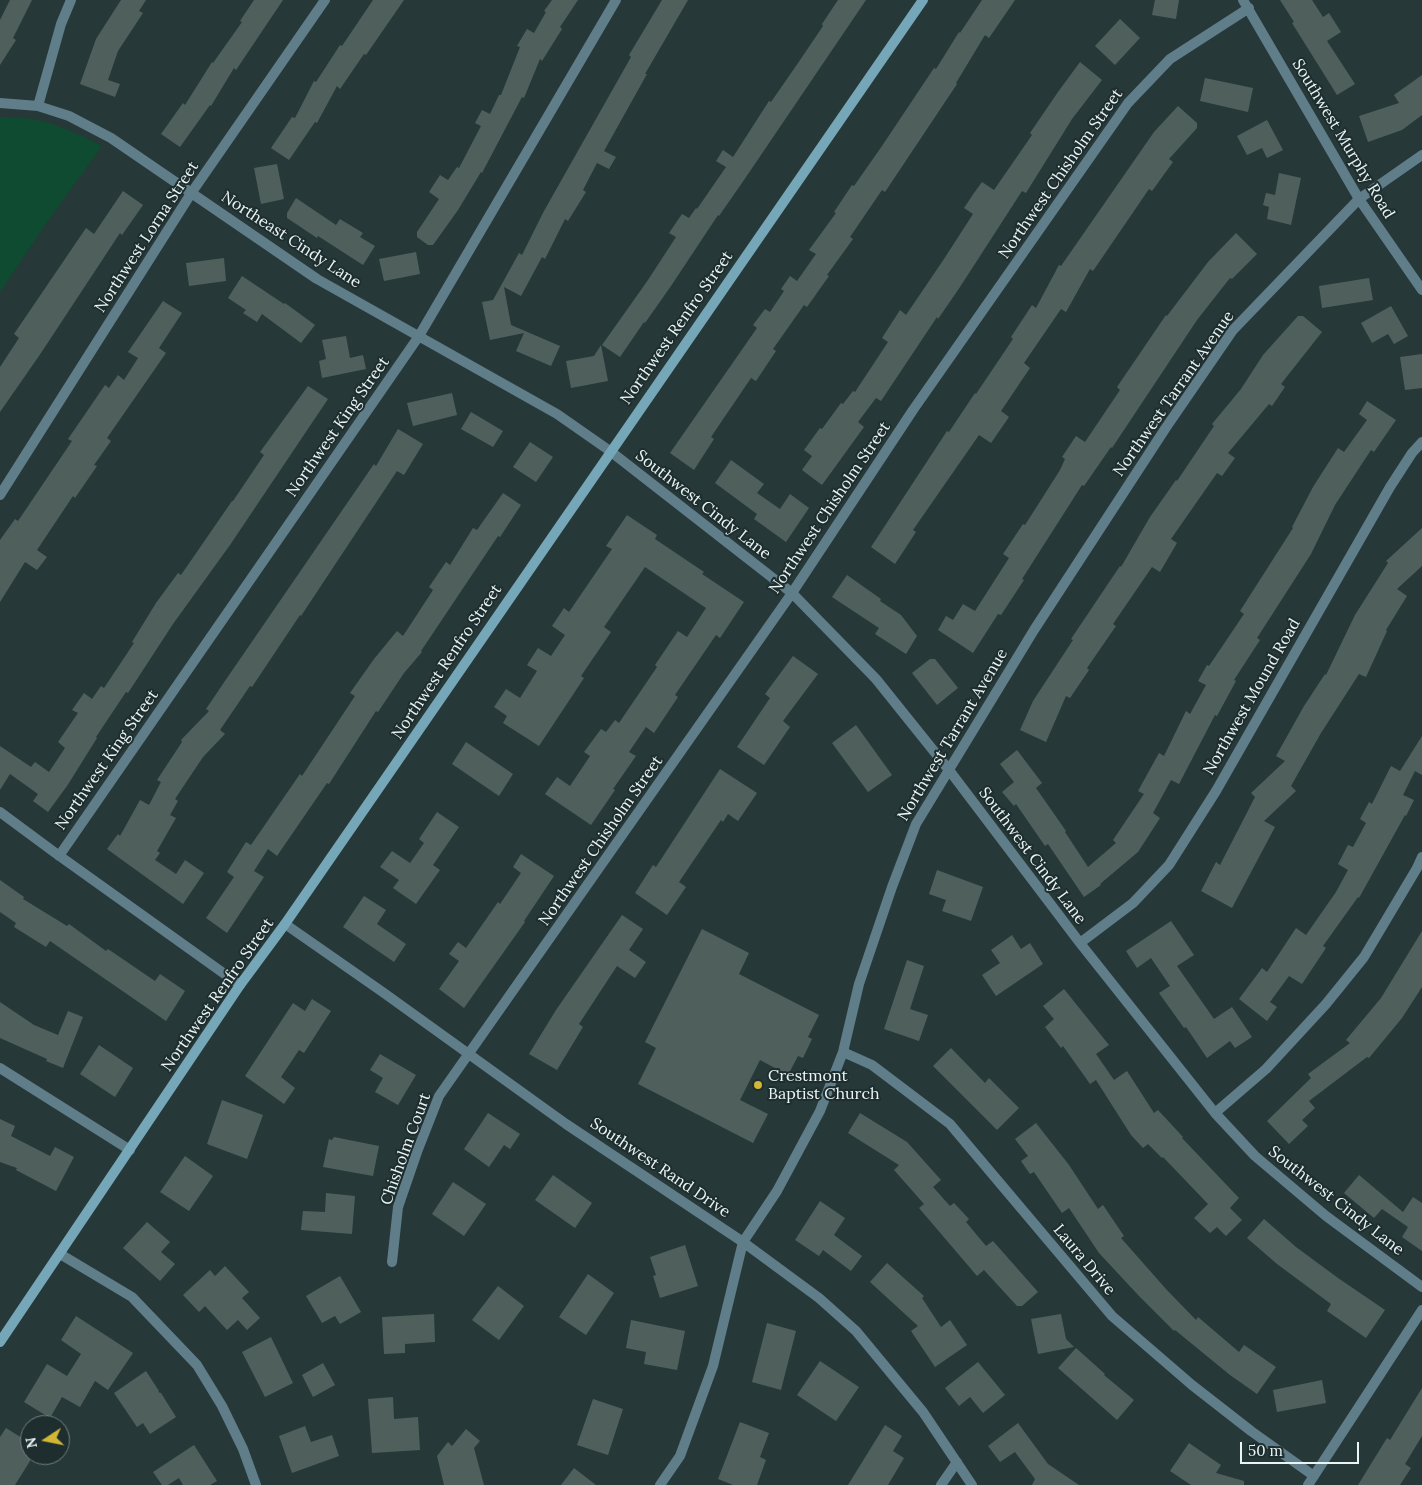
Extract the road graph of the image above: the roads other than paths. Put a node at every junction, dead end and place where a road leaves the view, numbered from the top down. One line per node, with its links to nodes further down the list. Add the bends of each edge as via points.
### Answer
1 (71, 0): 7 (street)
2 (325, 0): 9 (street, Northwest Lorna Street)
3 (616, 0): 12 (street, Northwest King Street)
4 (923, 0): 14 (main road, Northwest Renfro Street)
5 (1246, 4): 10 (street, Southwest Murphy Road); 16 (street, Northwest Chisholm Street, via 1170,59 1128,103 913,410)
6 (0, 103): 7 (street, Northeast Cindy Lane)
7 (38, 106): 9 (street, Northeast Cindy Lane, via 69,116 111,138)
8 (1422, 156): 10 (street, Northwest Tarrant Avenue)
9 (192, 192): 12 (street, Northeast Cindy Lane, via 317,279); 15 (street, Northwest Lorna Street)
10 (1359, 199): 11 (street, Southwest Murphy Road); 17 (street, Northwest Tarrant Avenue, via 1233,330 1034,630)
11 (1422, 290)
12 (419, 336): 14 (street, Northeast Cindy Lane, via 557,414); 19 (street, Northwest King Street)
13 (1422, 442): 22 (street, Northwest Mound Road, via 1390,487 1216,790 1169,865 1133,903)
14 (610, 451): 16 (street, Southwest Cindy Lane); 21 (main road, Northwest Renfro Street)
15 (0, 495)
16 (792, 593): 17 (street, Southwest Cindy Lane, via 876,679); 25 (street, Northwest Chisholm Street)
17 (948, 770): 22 (street, Southwest Cindy Lane); 24 (street, Northwest Tarrant Avenue, via 916,824 892,887 859,984)
18 (0, 812): 19 (street)
19 (59, 856): 23 (street)
20 (1422, 857): 27 (street, via 1364,957 1326,1004 1266,1069)
21 (285, 924): 23 (main road, Northwest Renfro Street); 25 (street, Southwest Rand Drive)
22 (1080, 944): 27 (street, Southwest Cindy Lane)
23 (240, 985): 28 (main road, Northwest Renfro Street)
24 (843, 1052): 29 (street, Northwest Tarrant Avenue, via 820,1111 777,1191); 36 (street, Laura Drive, via 872,1065 950,1124 1112,1316 1192,1386)
25 (469, 1055): 29 (street, Southwest Rand Drive); 31 (street, Chisholm Court, via 439,1096 417,1152 398,1208)
26 (0, 1068): 28 (street)
27 (1215, 1113): 32 (street, Southwest Cindy Lane, via 1255,1156 1326,1216)
28 (130, 1150): 30 (main road, Northwest Renfro Street)
29 (743, 1242): 35 (street, Southwest Rand Drive, via 819,1298 856,1332 923,1412); 38 (street, Northwest Tarrant Avenue, via 713,1366 680,1456)
30 (60, 1254): 34 (main road, Northwest Renfro Street); 37 (street, via 132,1297 197,1365 226,1414)
31 (392, 1262)
32 (1422, 1286)
33 (1422, 1310): 36 (street)
34 (0, 1342)
35 (957, 1462): 39 (street); 40 (street, Southwest Rand Drive)
36 (1311, 1480)
37 (256, 1485)
38 (660, 1485)
39 (941, 1485)
40 (972, 1485)

